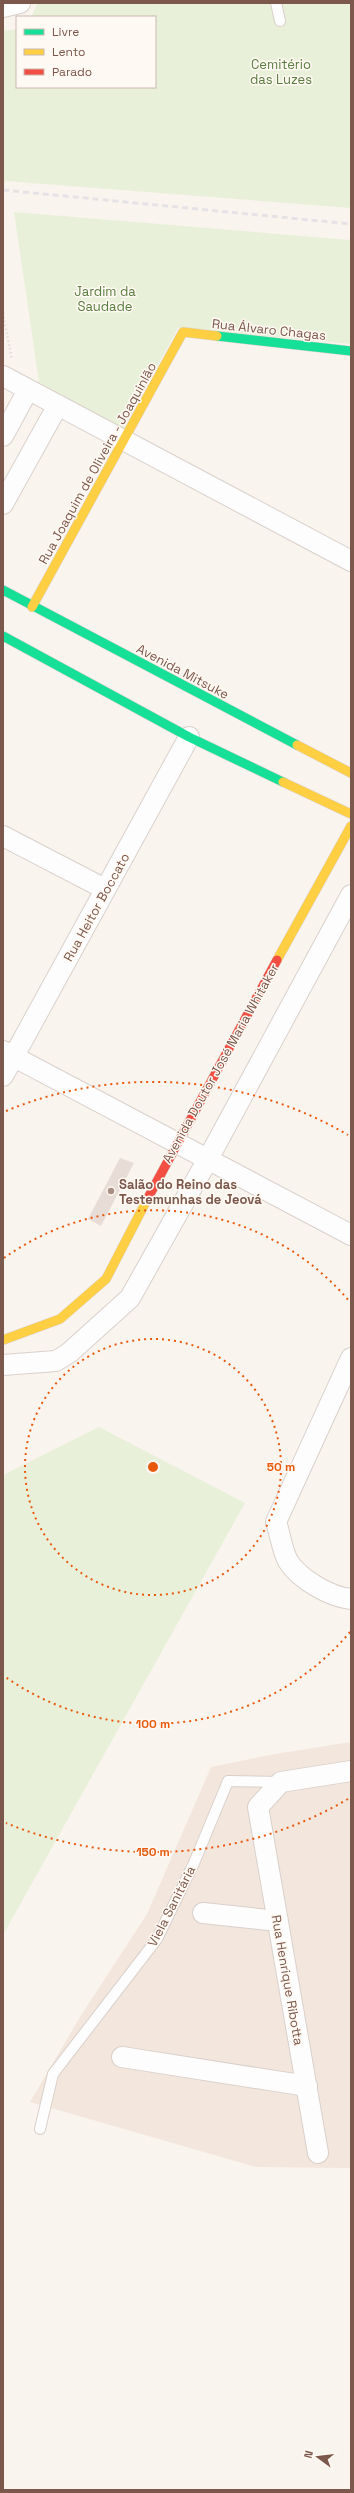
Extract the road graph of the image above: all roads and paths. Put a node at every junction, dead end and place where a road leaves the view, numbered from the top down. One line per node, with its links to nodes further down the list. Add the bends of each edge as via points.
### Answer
1 (20, 3): 3 (street)
2 (276, 3): 4 (lane)
3 (3, 7)
4 (280, 21)
5 (3, 313): 8 (path)
6 (184, 332): 7 (street, Rua Álvaro Chagas); 11 (street, Rua Joaquim de Oliveira - Joaquinlão)
7 (351, 351)
8 (16, 383): 9 (street); 10 (street)
9 (58, 405): 11 (street); 12 (street)
10 (3, 436)
11 (124, 440): 13 (street); 15 (street, Rua Joaquim de Oliveira - Joaquinlão)
12 (3, 504)
13 (351, 560)
14 (3, 590): 15 (street, Avenida Mitsuke)
15 (32, 607): 18 (street, Avenida Mitsuke)
16 (3, 636): 17 (street)
17 (189, 737): 19 (street); 22 (street, Rua Heitor Boccato)
18 (351, 773)
19 (351, 814)
20 (351, 826): 26 (street, Avenida Doutor José Maria Whitaker)
21 (3, 836): 22 (street)
22 (105, 889): 24 (street, Rua Heitor Boccato)
23 (351, 895): 27 (street)
24 (8, 1054): 25 (street, Rua Heitor Boccato); 26 (street)
25 (3, 1076)
26 (176, 1142): 27 (street); 29 (street, Avenida Doutor José Maria Whitaker, via 106,1279 60,1319)
27 (208, 1159): 28 (street); 31 (street, via 130,1298 69,1353 56,1361)
28 (351, 1235)
29 (3, 1340)
30 (351, 1358): 32 (street, via 276,1522 288,1561 312,1584 340,1598)
31 (3, 1366)
32 (351, 1599)
33 (351, 1771): 34 (street)
34 (280, 1782): 36 (street, Rua Henrique Ribotta, via 258,1807); 39 (lane, Viela Sanitária, via 228,1781 194,1863 157,1940 53,2074)
35 (202, 1913): 36 (street)
36 (278, 1921): 38 (street, Rua Henrique Ribotta)
37 (122, 2056): 38 (street)
38 (306, 2086): 40 (street, Rua Henrique Ribotta)
39 (40, 2129)
40 (318, 2153)

